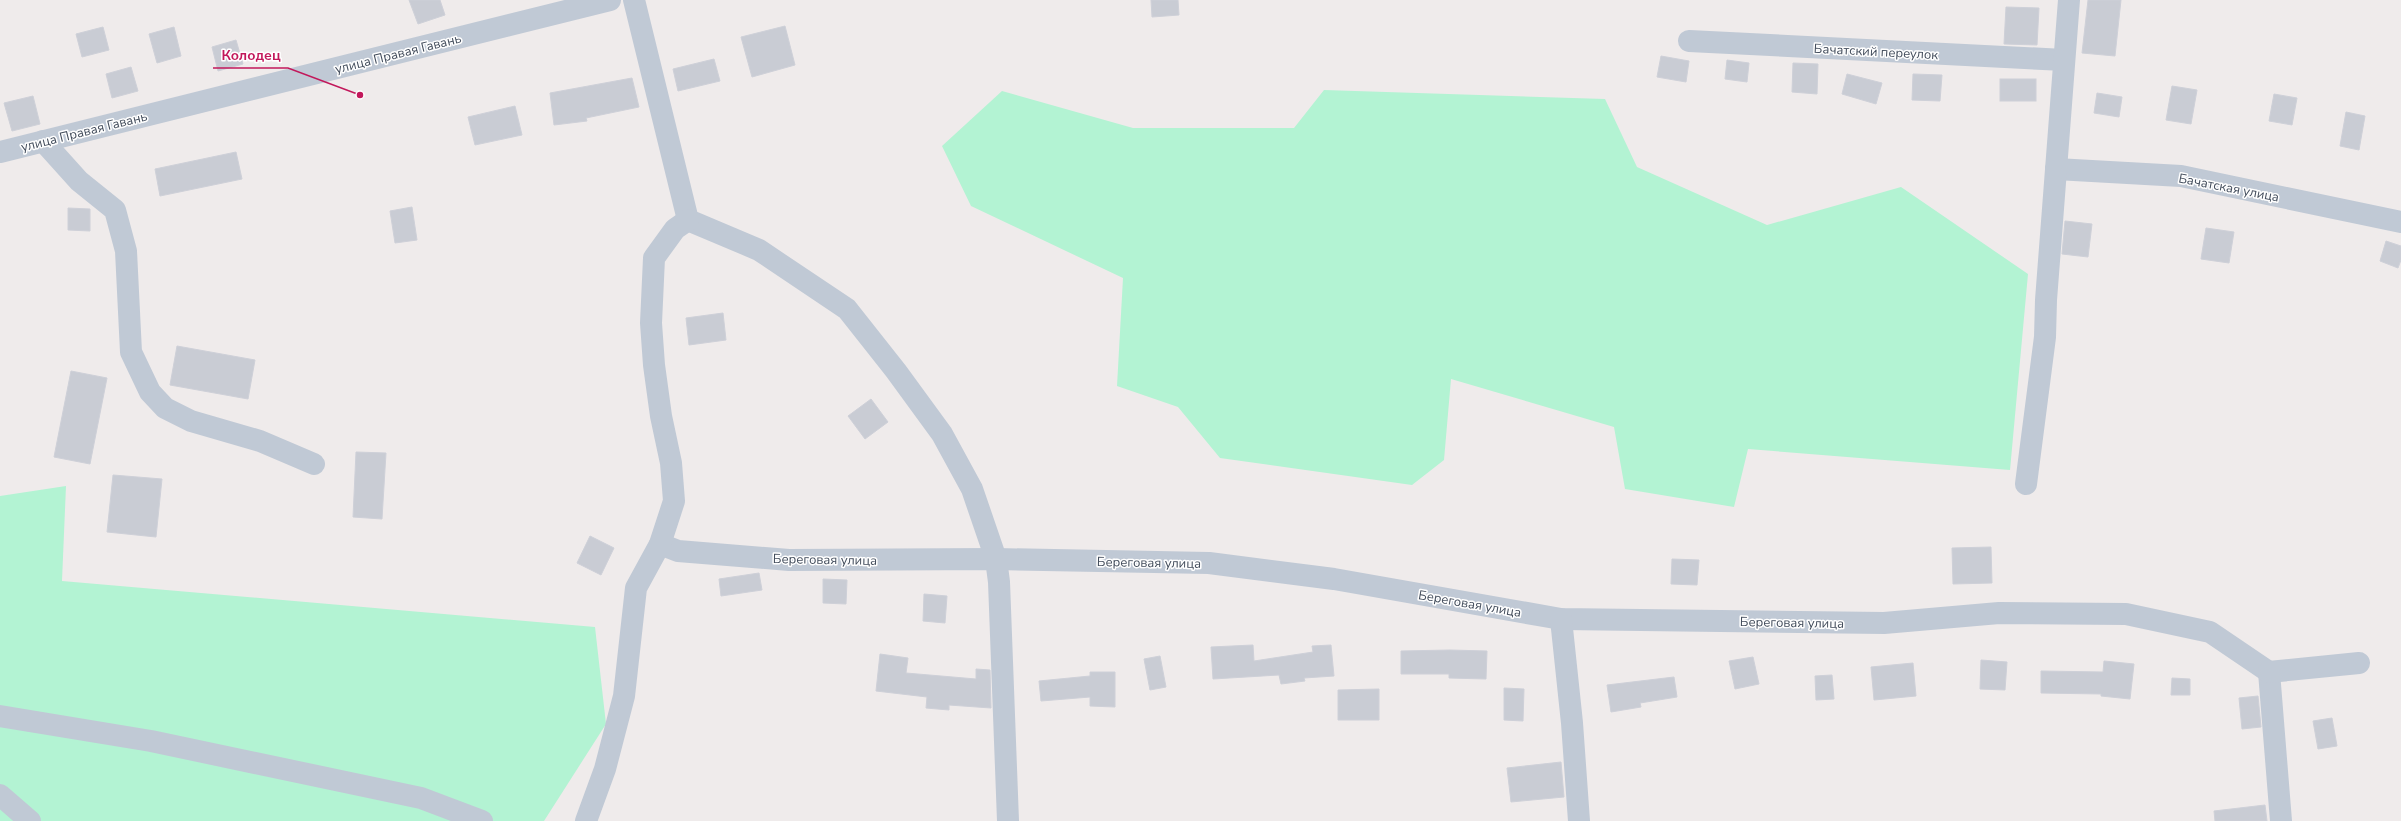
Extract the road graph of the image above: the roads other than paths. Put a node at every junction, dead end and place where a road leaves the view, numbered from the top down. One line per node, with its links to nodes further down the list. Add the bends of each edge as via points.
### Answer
1 (610, 0): 6 (street, улица Правая Гавань)
2 (634, 0): 9 (street)
3 (2069, 0): 5 (street)
4 (1689, 41): 5 (street, Бачатский переулок)
5 (2064, 60): 8 (street)
6 (42, 141): 7 (street, улица Правая Гавань); 11 (street, via 79,181 115,210 126,251 131,352 150,392 164,408 191,421 260,441)
7 (0, 152)
8 (2056, 169): 10 (street, Бачатская улица, via 2182,176); 12 (street, via 2045,337)
9 (688, 220): 13 (street, via 675,229 654,258 651,323 654,365 671,463 674,501); 14 (street, via 759,250 847,309 942,434 972,489)
10 (2401, 222)
11 (314, 464)
12 (2026, 484)
13 (660, 544): 14 (street, Береговая улица, via 678,551 789,560); 22 (street, via 636,588 624,696 605,768)
14 (996, 558): 15 (street, Береговая улица, via 1209,563 1334,579); 23 (street, via 1007,739)
15 (1561, 620): 17 (street, Береговая улица, via 1884,623 1999,614 2126,614 2210,632); 24 (street)
16 (2359, 663): 17 (street)
17 (2269, 672): 25 (street)
18 (0, 716): 21 (street, via 150,741 422,798)
19 (0, 795): 20 (street)
20 (30, 821)
21 (482, 821)
22 (586, 821)
23 (1008, 821)
24 (1579, 821)
25 (2281, 821)

